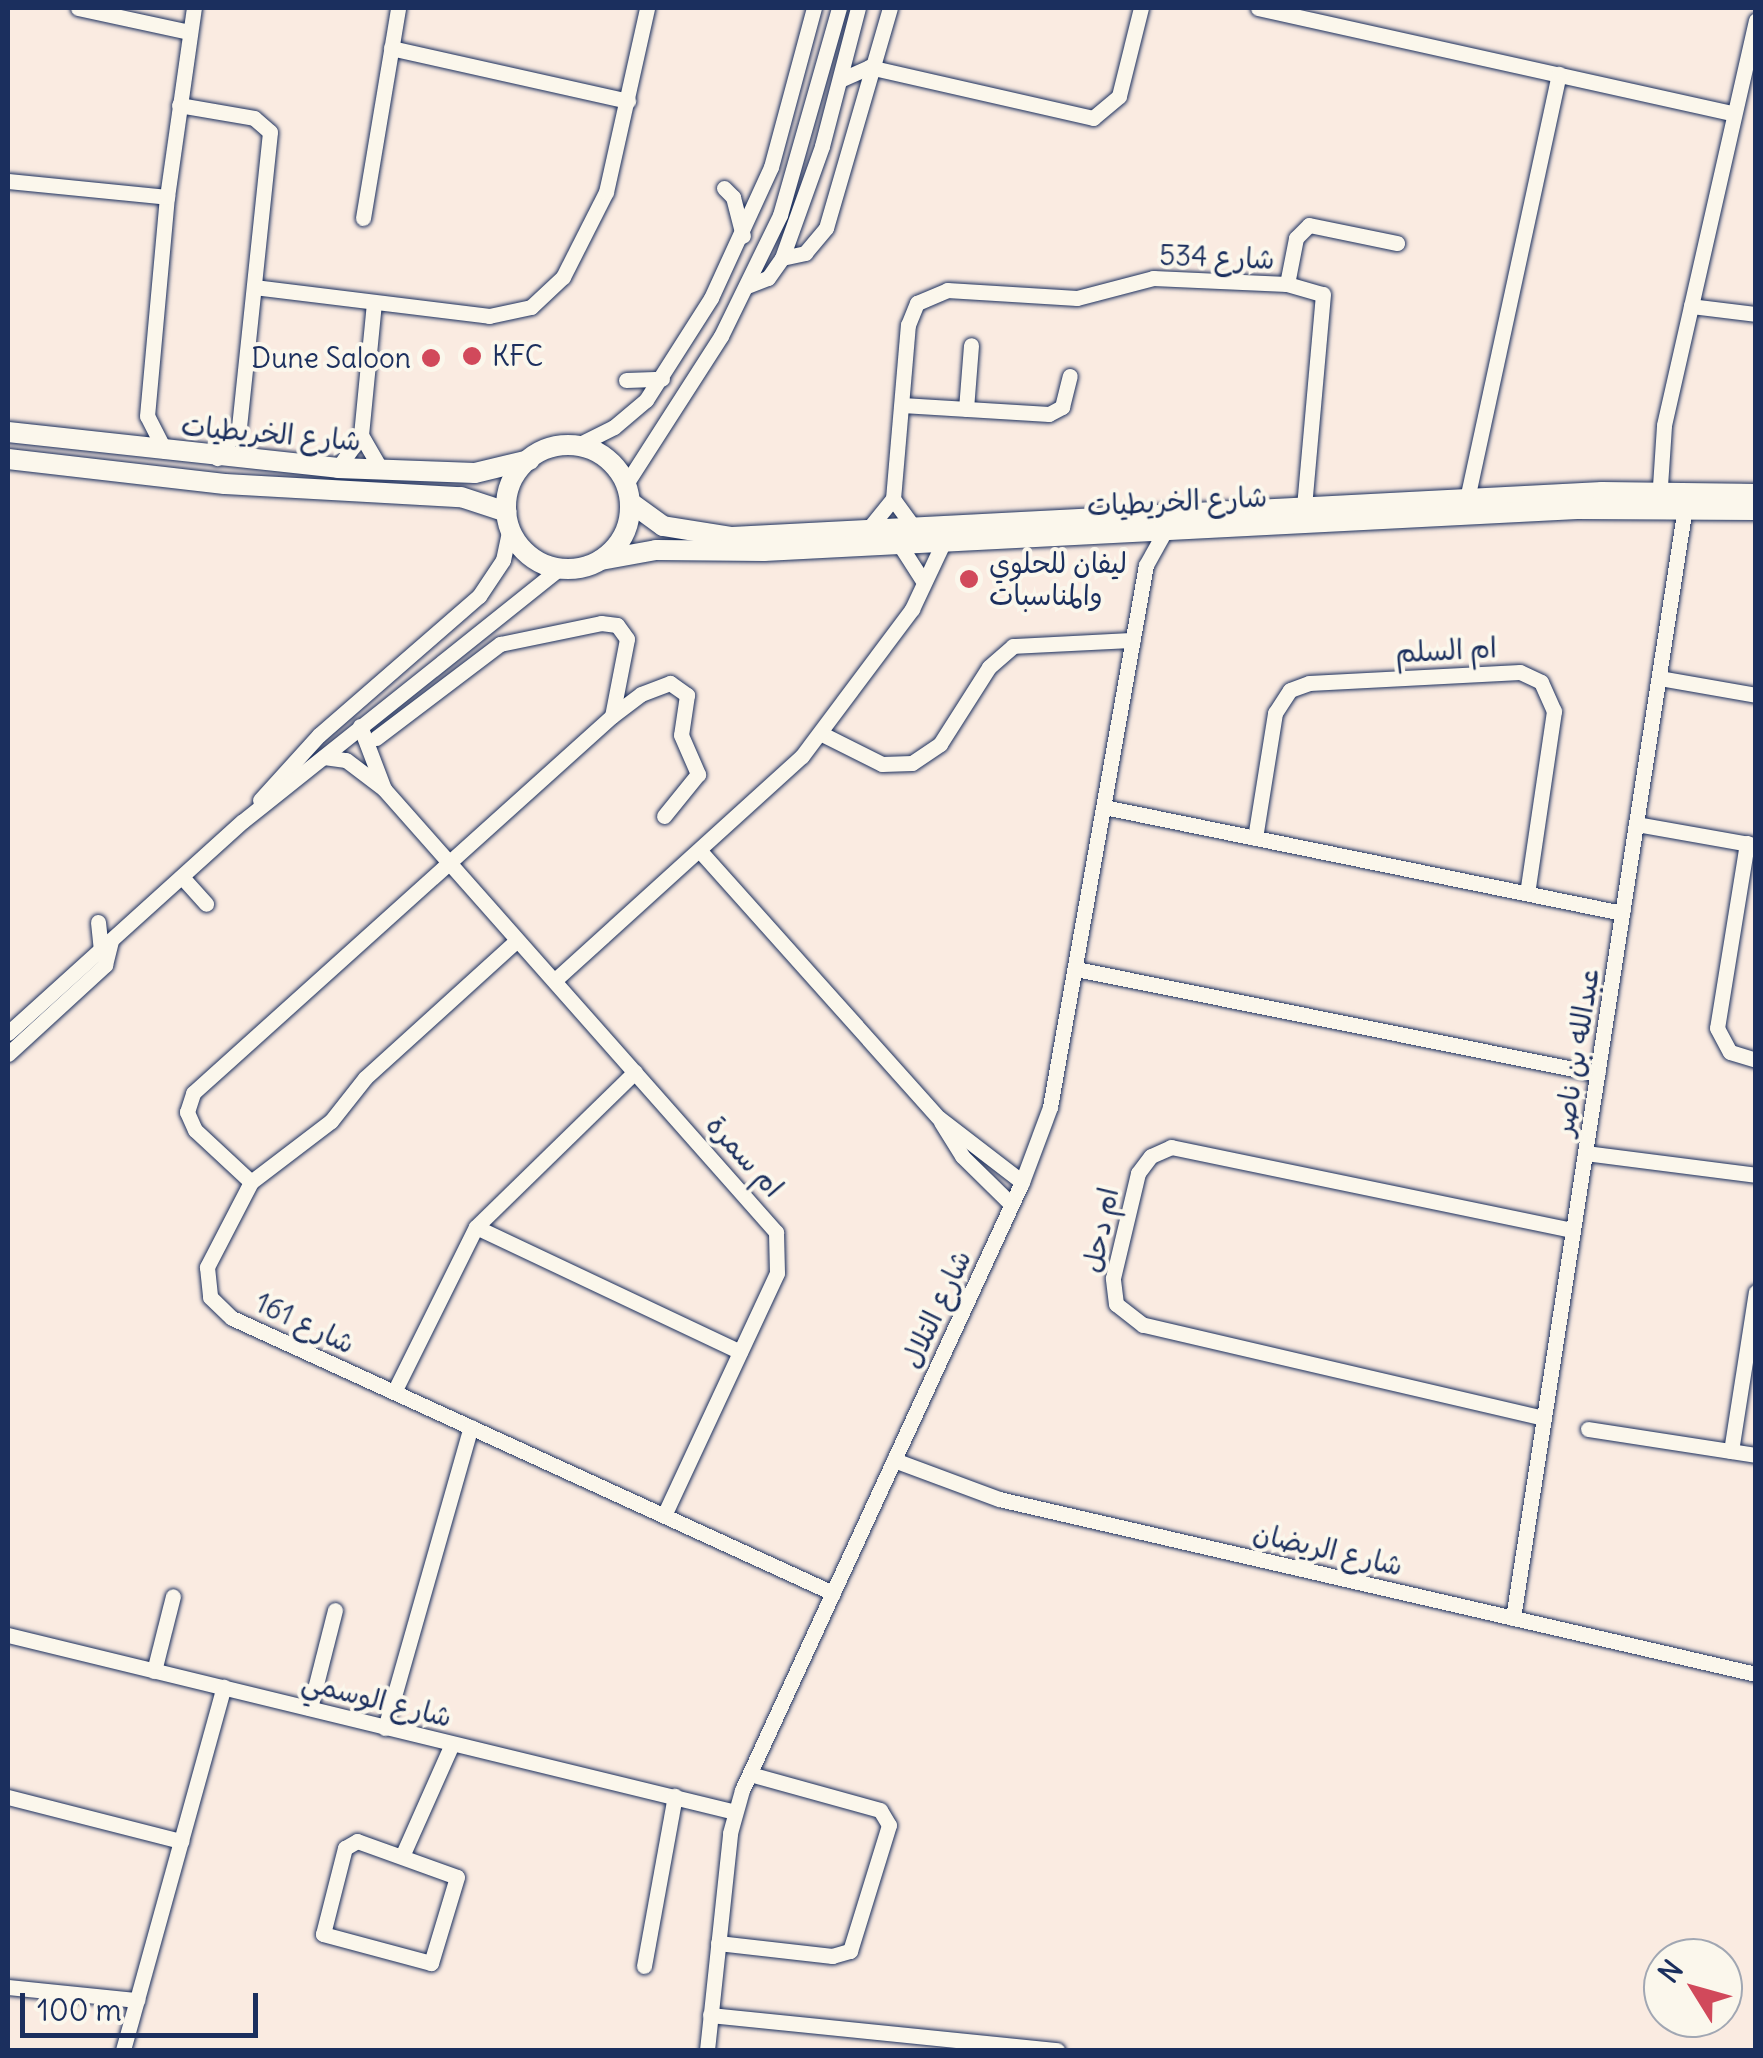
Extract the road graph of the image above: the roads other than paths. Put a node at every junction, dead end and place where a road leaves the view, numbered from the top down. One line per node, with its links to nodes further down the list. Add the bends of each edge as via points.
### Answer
1 (78, 8): 12 (street)
2 (194, 8): 12 (street)
3 (398, 8): 14 (street)
4 (647, 8): 18 (street)
5 (814, 8): 25 (street, via 785,125)
6 (840, 8): 29 (street, via 796,174)
7 (858, 8): 13 (street)
8 (890, 8): 15 (street)
9 (1141, 8): 15 (street, via 1119,96 1093,118)
10 (1258, 8): 16 (street)
11 (1756, 20): 20 (street)
12 (190, 32): 19 (street)
13 (850, 44): 15 (street); 17 (street)
14 (391, 48): 18 (street); 24 (street)
15 (873, 68): 17 (street); 27 (street, via 826,228 804,254)
16 (1559, 74): 20 (street); 56 (street)
17 (840, 80): 27 (street)
18 (628, 101): 31 (street, via 606,192 570,264 543,298 496,316)
19 (179, 105): 23 (street); 30 (street, via 268,126)
20 (1733, 114): 32 (street)
21 (8, 181): 23 (street)
22 (724, 188): 25 (street, via 734,197)
23 (167, 197): 40 (street)
24 (364, 218)
25 (743, 236): 37 (street)
26 (1397, 243): 28 (street, via 1309,225 1296,238)
27 (782, 258): 29 (street, via 768,278)
28 (1286, 284): 38 (street, شارع 534, via 1154,278 1063,300 938,291 917,303 910,317); 59 (street, شارع 534, via 1317,288 1325,300)
29 (748, 286): 53 (street)
30 (254, 288): 31 (street); 41 (street)
31 (374, 304): 43 (street)
32 (1691, 306): 33 (street); 57 (street, via 1664,425)
33 (1756, 314)
34 (971, 345): 39 (street)
35 (1070, 376): 39 (street, via 1054,413)
36 (626, 380): 37 (street)
37 (662, 380): 44 (street, via 631,415)
38 (902, 405): 39 (street); 55 (street, شارع 534)
39 (966, 409)
40 (147, 416): 45 (street); 46 (street)
41 (239, 427): 48 (street); 50 (street)
42 (8, 432): 45 (street, شارع الخريطيات)
43 (361, 435): 51 (street); 52 (street)
44 (576, 446): 49 (street, via 556,446); 53 (street, via 610,461)
45 (122, 447): 46 (street, شارع الخريطيات)
46 (165, 452): 48 (street, شارع الخريطيات)
47 (8, 458): 61 (street, شارع الخريطيات, via 225,484 461,497)
48 (217, 458): 50 (street, شارع الخريطيات)
49 (528, 460): 52 (street, شارع الخريطيات, via 474,473); 61 (street, via 511,484)
50 (257, 462): 51 (street, شارع الخريطيات)
51 (338, 468): 52 (street, شارع الخريطيات)
52 (380, 470)
53 (628, 493): 63 (street, شارع الخريطيات, via 663,526 712,536); 68 (street, via 624,535)
54 (1756, 494): 58 (street, شارع الخريطيات)
55 (894, 499): 62 (street); 63 (street)
56 (1467, 499): 57 (street, شارع الخريطيات); 59 (street, شارع الخريطيات)
57 (1659, 500): 58 (street, شارع الخريطيات); 64 (street, شارع الخريطيات)
58 (1687, 500): 60 (street, شارع الخريطيات); 75 (street, عبدالله بن ناصر)
59 (1304, 507): 62 (street, شارع الخريطيات)
60 (1756, 510)
61 (508, 520): 70 (street, via 532,558); 87 (street, via 502,560 479,596 320,735)
62 (912, 525): 63 (street, شارع الخريطيات)
63 (870, 527)
64 (1166, 529): 65 (street, شارع الخريطيات); 69 (street, شارع التلال)
65 (1126, 531): 66 (street, شارع الخريطيات); 69 (street, via 1140,544)
66 (945, 540): 67 (street, شارع الخريطيات); 71 (street)
67 (898, 542): 68 (street, شارع الخريطيات, via 656,550); 71 (street)
68 (601, 560): 70 (street)
69 (1146, 565): 73 (street, شارع التلال)
70 (559, 568): 72 (street)
71 (923, 581): 81 (street, via 912,609)
72 (466, 638): 74 (street); 77 (street)
73 (1133, 640): 81 (street, via 1014,646 988,667 932,752 892,766); 85 (street, شارع التلال)
74 (481, 656): 78 (street); 79 (street, via 521,636 618,626 627,648)
75 (1659, 678): 76 (street); 88 (street, عبدالله بن ناصر)
76 (1756, 696)
77 (392, 700): 78 (street); 80 (street)
78 (403, 714): 82 (street)
79 (612, 716): 86 (street, via 663,684 684,690 682,740 697,780); 92 (street)
80 (360, 726): 83 (street); 84 (street, ام سمرة)
81 (822, 734): 91 (street)
82 (376, 738)
83 (324, 757): 84 (street, ام سمرة, via 346,760); 87 (street)
84 (384, 789): 92 (street, ام سمرة)
85 (1104, 807): 89 (street); 100 (street, شارع التلال)
86 (664, 816)
87 (242, 821): 93 (street)
88 (1636, 824): 90 (street); 96 (street, عبدالله بن ناصر)
89 (1255, 838): 94 (street); 94 (street, ام السلم, via 1275,713 1290,690 1309,683 1520,672 1541,682 1554,710)
90 (1751, 844): 104 (street, via 1717,1028 1730,1052)
91 (700, 851): 101 (street); 107 (street)
92 (449, 862): 98 (street, ام سمرة); 110 (street, via 193,1092 188,1112 195,1130)
93 (182, 877): 95 (street); 99 (street)
94 (1527, 893): 96 (street)
95 (206, 904)
96 (1622, 912): 106 (street, عبدالله بن ناصر)
97 (98, 922): 99 (street)
98 (516, 941): 101 (street, ام سمرة); 110 (street, شارع 161, via 365,1078 331,1121)
99 (106, 946): 102 (street); 103 (street, via 105,965)
100 (1076, 969): 106 (street); 111 (street, شارع التلال, via 1050,1108)
101 (554, 980): 105 (street, ام سمرة)
102 (9, 1029)
103 (8, 1054)
104 (1756, 1060)
105 (635, 1072): 113 (street); 117 (street, ام سمرة, via 776,1232 777,1273)
106 (1598, 1074): 108 (street, عبدالله بن ناصر)
107 (940, 1118): 111 (street); 112 (street, via 962,1156)
108 (1585, 1153): 109 (street); 114 (street, عبدالله بن ناصر)
109 (1756, 1175)
110 (251, 1182): 118 (street, شارع 161, via 207,1267 216,1306)
111 (1022, 1182): 112 (street, شارع التلال)
112 (1011, 1204): 124 (street, شارع التلال)
113 (476, 1228): 117 (street); 118 (street)
114 (1573, 1230): 119 (street, عبدالله بن ناصر); 119 (street, ام دحل, via 1178,1146 1142,1167 1113,1278 1116,1304 1142,1326)
115 (1756, 1292): 116 (street)
116 (1752, 1343): 122 (street)
117 (740, 1352): 125 (street, ام سمرة)
118 (394, 1392): 120 (street, شارع 161)
119 (1544, 1418): 129 (street, عبدالله بن ناصر)
120 (471, 1427): 125 (street, شارع 161); 135 (street)
121 (1588, 1429): 122 (street)
122 (1731, 1451): 123 (street)
123 (1756, 1455)
124 (894, 1460): 126 (street, شارع التلال); 129 (street, شارع الريضان, via 999,1499)
125 (664, 1515): 126 (street)
126 (833, 1593): 137 (street, شارع التلال)
127 (173, 1596): 131 (street)
128 (335, 1610): 134 (street)
129 (1513, 1618): 132 (street, شارع الريضان)
130 (8, 1635): 131 (street, شارع الوسمي)
131 (154, 1671): 133 (street, شارع الوسمي)
132 (1756, 1674)
133 (224, 1687): 134 (street, شارع الوسمي); 141 (street)
134 (310, 1708): 135 (street, شارع الوسمي)
135 (385, 1728): 136 (street, شارع الوسمي)
136 (452, 1744): 139 (street, شارع الوسمي); 142 (street)
137 (750, 1774): 140 (street, شارع التلال); 143 (street, via 880,1810 889,1824 850,1952 832,1956)
138 (8, 1796): 141 (street)
139 (676, 1796): 140 (street, شارع الوسمي); 144 (street)
140 (735, 1812): 143 (street, شارع التلال)
141 (180, 1841): 146 (street)
142 (403, 1854): 142 (street, via 347,1844 321,1928 325,1936 423,1964 434,1960 458,1880)
143 (718, 1943): 147 (street, شارع التلال)
144 (644, 1966)
145 (8, 1987): 146 (street)
146 (137, 2000): 148 (street)
147 (710, 2015): 149 (street, شارع التلال); 150 (street)
148 (123, 2050)
149 (707, 2050)
150 (1057, 2050)

